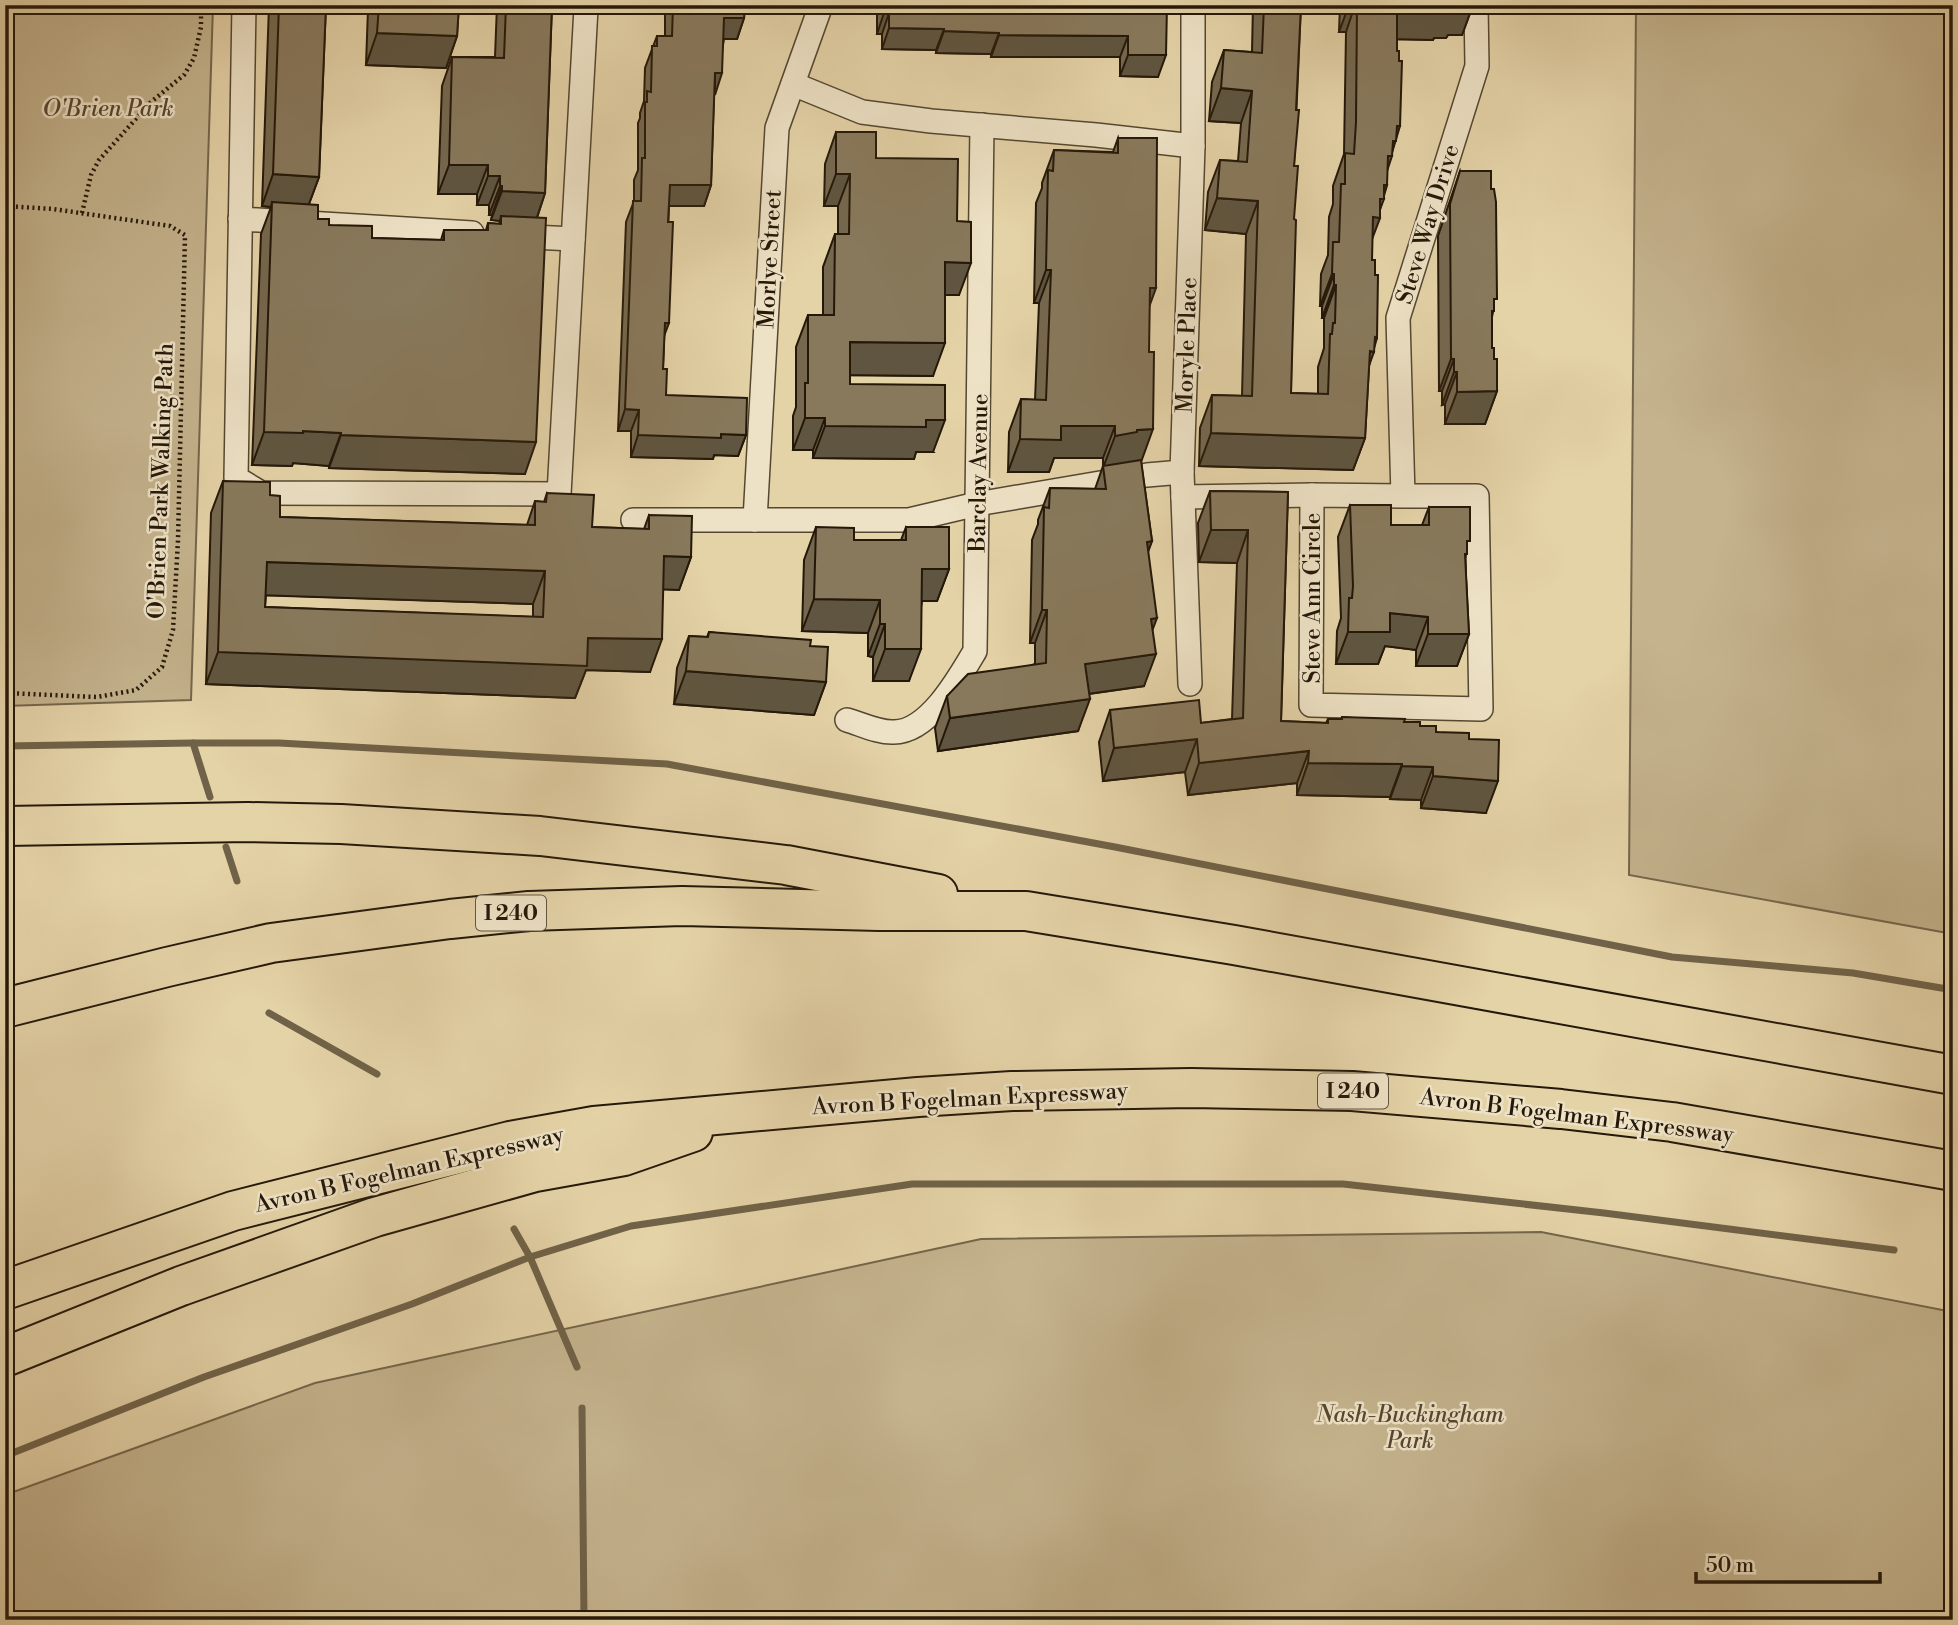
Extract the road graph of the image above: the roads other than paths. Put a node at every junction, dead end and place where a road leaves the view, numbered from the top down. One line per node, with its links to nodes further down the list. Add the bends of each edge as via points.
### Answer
1 (244, 5): 9 (street)
2 (583, 5): 10 (street)
3 (821, 5): 6 (street, Morlye Street)
4 (1193, 5): 8 (street, Moryle Place)
5 (1476, 5): 13 (street, Steve Way Drive, via 1477,66 1398,318)
6 (793, 84): 7 (street, via 862,113); 17 (street, Morlye Street, via 777,128)
7 (982, 125): 8 (street); 15 (street, Barclay Avenue)
8 (1193, 146): 11 (street, Moryle Place)
9 (240, 219): 10 (street); 10 (street, via 236,478 261,493 559,494)
10 (573, 239)
11 (1182, 472): 14 (street, Moryle Place); 15 (street)
12 (1312, 495): 13 (street, Steve Ann Circle); 13 (street, Steve Ann Circle, via 1311,705 1481,709 1477,496); 14 (street)
13 (1403, 496)
14 (1183, 497): 18 (street, Moryle Place)
15 (977, 504): 17 (street, via 909,520); 19 (street, Barclay Avenue, via 975,651 946,699 908,731 891,733)
16 (633, 520): 17 (street)
17 (755, 520)
18 (1190, 684)
19 (847, 720)
20 (5, 826): 21 (highway, via 248,822 540,836 786,865)
21 (1026, 911): 22 (highway, I 240, via 682,906 529,911 271,943); 23 (highway, I 240)
22 (5, 1008)
23 (1953, 1075)
24 (748, 1113): 25 (highway, Avron B Fogelman Expressway / I 240, via 1012,1091 1352,1091 1672,1122); 26 (highway, Avron B Fogelman Expressway / I 240, via 594,1126 397,1168 233,1211); 27 (highway, via 624,1156 535,1172 375,1217 181,1286)
25 (1953, 1171)
26 (5, 1290)
27 (5, 1357)

